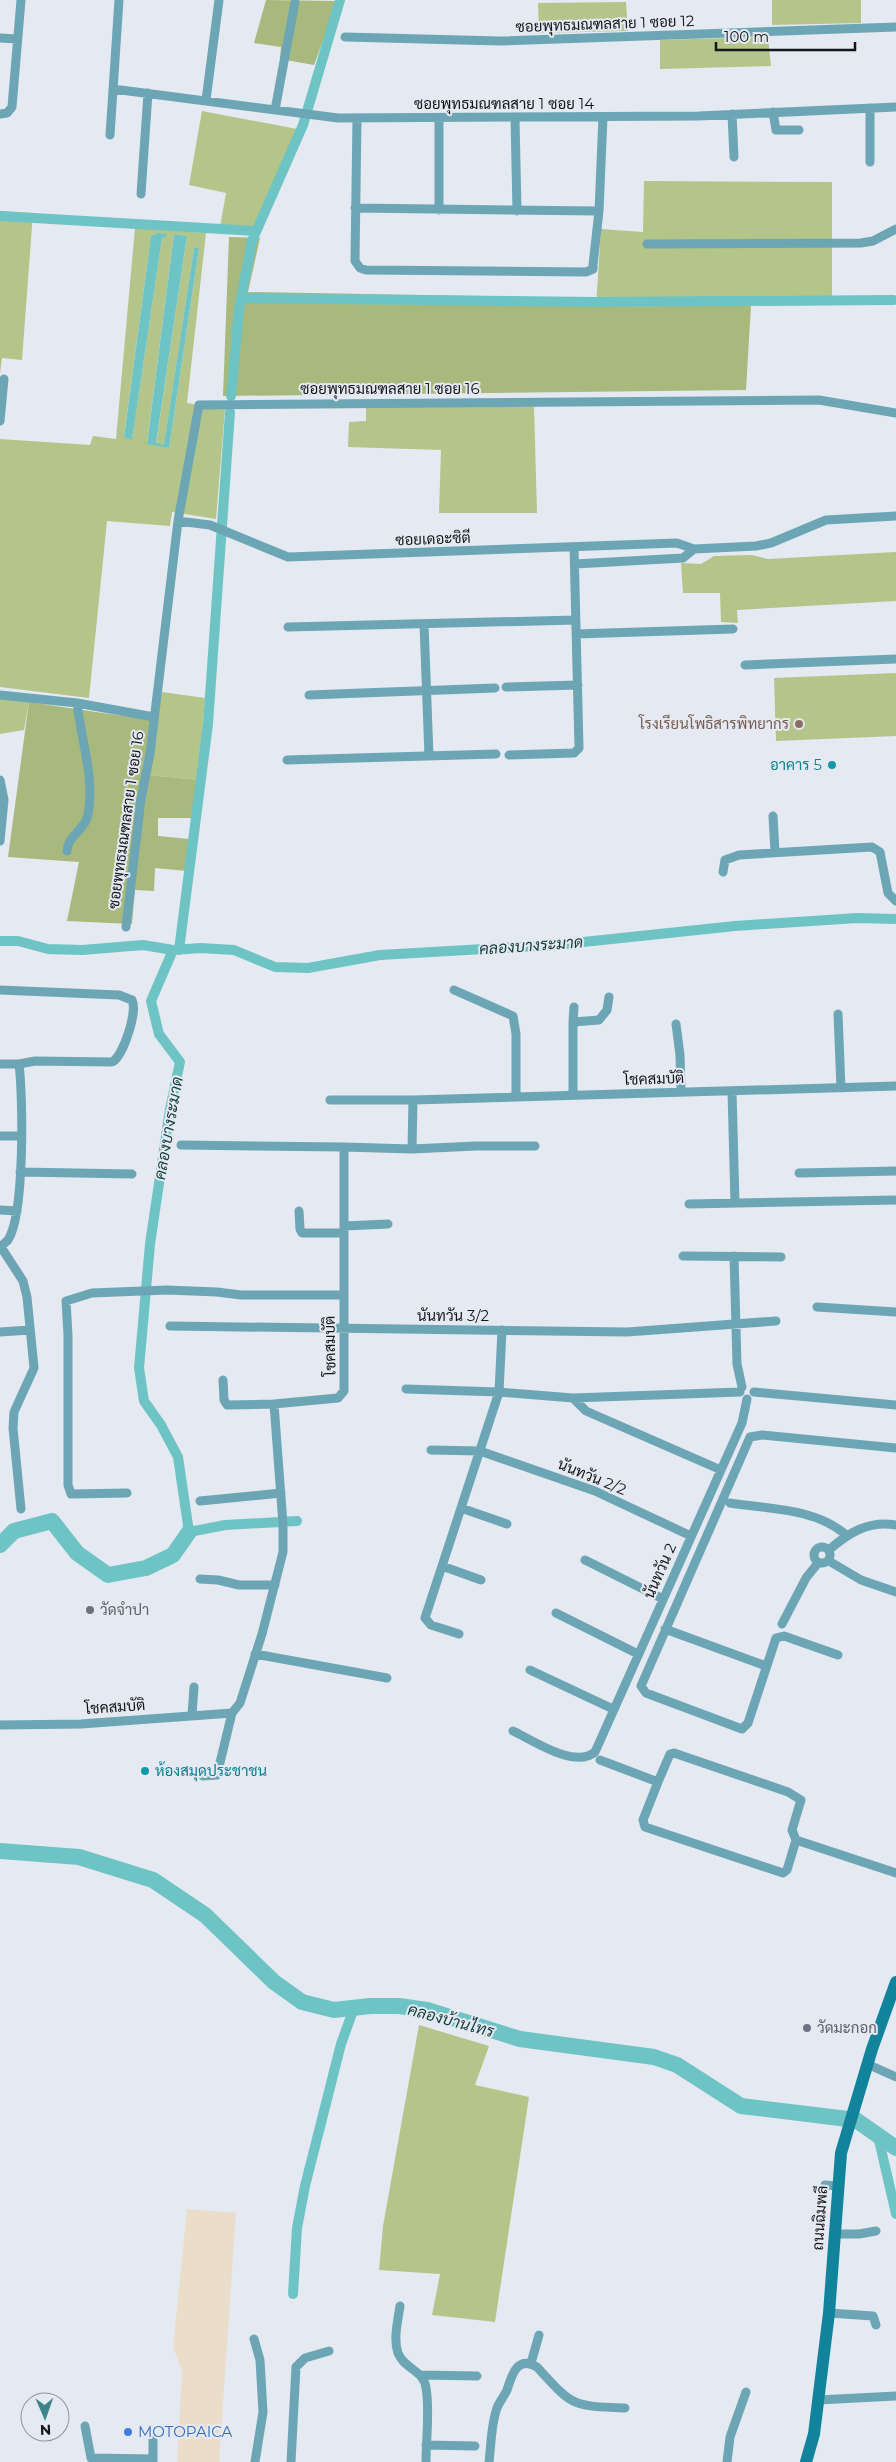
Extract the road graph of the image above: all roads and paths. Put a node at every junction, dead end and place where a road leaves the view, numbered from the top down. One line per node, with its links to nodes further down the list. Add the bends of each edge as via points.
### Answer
1 (20, 0): 8 (street)
2 (119, 0): 9 (street)
3 (219, 0): 11 (street)
4 (295, 2): 14 (street)
5 (896, 27): 6 (street, ซอยพุทธมณฑลสาย 1 ซอย 12, via 500,41)
6 (346, 37)
7 (0, 38): 8 (street)
8 (17, 39): 16 (street, via 12,107 7,113)
9 (114, 89): 10 (street, ซอยพุทธมณฑลสาย 1 ซอย 14); 23 (street)
10 (148, 93): 11 (street, ซอยพุทธมณฑลสาย 1 ซอย 14); 26 (street)
11 (206, 100): 14 (street, ซอยพุทธมณฑลสาย 1 ซอย 14)
12 (896, 107): 13 (street, ซอยพุทธมณฑลสาย 1 ซอย 14)
13 (870, 108): 15 (street, ซอยพุทธมณฑลสาย 1 ซอย 14); 25 (street)
14 (276, 110): 19 (street, ซอยพุทธมณฑลสาย 1 ซอย 14)
15 (773, 112): 17 (street, ซอยพุทธมณฑลสาย 1 ซอย 14); 22 (street, via 776,130)
16 (0, 114)
17 (732, 114): 18 (street, ซอยพุทธมณฑลสาย 1 ซอย 14); 24 (street)
18 (603, 117): 21 (street, ซอยพุทธมณฑลสาย 1 ซอย 14); 30 (street)
19 (357, 118): 20 (street, ซอยพุทธมณฑลสาย 1 ซอย 14); 27 (street)
20 (439, 118): 21 (street, ซอยพุทธมณฑลสาย 1 ซอย 14); 28 (street)
21 (515, 118): 29 (street)
22 (799, 130)
23 (110, 135)
24 (734, 157)
25 (870, 162)
26 (141, 194)
27 (355, 208): 28 (street); 30 (street, via 355,261 360,268 373,270 586,272 593,269)
28 (439, 210): 29 (street)
29 (517, 211): 30 (street)
30 (599, 211)
31 (896, 229): 32 (street, via 861,243)
32 (648, 244)
33 (4, 379): 35 (street)
34 (896, 413): 37 (street, ซอยพุทธมณฑลสาย 1 ซอย 16, via 835,402 782,400 200,405)
35 (0, 421)
36 (896, 516): 39 (street, ซอยเดอะซิตี, via 826,520 772,543)
37 (178, 521): 38 (street, ซอยเดอะซิตี, via 210,524 288,557); 55 (street, ซอยพุทธมณฑลสาย 1 ซอย 16)
38 (574, 547): 39 (street, ซอยเดอะซิตี, via 677,543); 40 (street)
39 (694, 549): 40 (street, ซอยเดอะซิตี, via 683,558)
40 (574, 564): 41 (street)
41 (576, 620): 42 (street); 45 (street)
42 (424, 624): 43 (street); 51 (street)
43 (288, 627)
44 (733, 629): 45 (street)
45 (576, 634): 48 (street)
46 (896, 659): 47 (street)
47 (745, 666)
48 (578, 685): 49 (street); 57 (street, via 577,751)
49 (506, 687)
50 (495, 688): 51 (street)
51 (426, 691): 53 (street); 58 (street)
52 (0, 695): 54 (street, ซอยพุทธมณฑลสาย 1 ซอย 16)
53 (309, 695)
54 (77, 702): 55 (street, ซอยพุทธมณฑลสาย 1 ซอย 16); 63 (street, via 80,733 91,777 86,821 70,839)
55 (154, 717): 67 (street, ซอยพุทธมณฑลสาย 1 ซอย 16)
56 (496, 754): 58 (street)
57 (509, 755)
58 (429, 756): 59 (street)
59 (287, 760)
60 (0, 780): 62 (street, via 4,800)
61 (773, 816): 64 (street)
62 (0, 841)
63 (67, 851)
64 (775, 852): 65 (street, via 728,857); 66 (street, via 850,847 877,849 888,893)
65 (723, 872)
66 (896, 901)
67 (126, 927)
68 (0, 990): 76 (street, via 119,995 132,1000 135,1006 119,1058 112,1062 35,1061)
69 (454, 990): 82 (street, via 512,1016 516,1034)
70 (609, 997): 73 (street, via 607,1010 599,1020)
71 (574, 1007): 73 (street)
72 (838, 1014): 78 (street)
73 (573, 1022): 81 (street)
74 (676, 1024): 80 (street)
75 (0, 1064): 76 (street)
76 (19, 1064): 86 (street)
77 (896, 1086): 78 (street, โชคสมบัติ)
78 (841, 1088): 79 (street, โชคสมบัติ)
79 (732, 1091): 80 (street, โชคสมบัติ); 96 (street)
80 (681, 1092): 81 (street, โชคสมบัติ)
81 (573, 1094): 82 (street, โชคสมบัติ)
82 (516, 1096): 84 (street, โชคสมบัติ)
83 (330, 1100): 84 (street, โชคสมบัติ)
84 (413, 1100): 90 (street)
85 (0, 1136): 86 (street)
86 (21, 1136): 92 (street)
87 (181, 1145): 89 (street)
88 (536, 1146): 90 (street)
89 (344, 1147): 90 (street); 102 (street, โชคสมบัติ)
90 (412, 1149)
91 (896, 1171): 93 (street)
92 (20, 1172): 94 (street); 99 (street)
93 (799, 1172)
94 (132, 1174)
95 (896, 1200): 96 (street)
96 (734, 1203): 97 (street)
97 (689, 1204)
98 (0, 1210): 99 (street)
99 (17, 1211): 103 (street, via 8,1240)
100 (299, 1211): 102 (street, via 302,1233)
101 (388, 1224): 102 (street)
102 (344, 1229): 107 (street, โชคสมบัติ)
103 (0, 1247): 113 (street, via 23,1281)
104 (683, 1256): 105 (street)
105 (734, 1256): 106 (street); 111 (street)
106 (781, 1257)
107 (344, 1295): 114 (street, โชคสมบัติ); 129 (street, via 241,1295 166,1290 73,1297 66,1301 70,1494)
108 (817, 1307): 109 (street)
109 (896, 1312)
110 (776, 1321): 111 (street, นันทวัน 3/2)
111 (735, 1324): 115 (street, นันทวัน 3/2, via 657,1331); 121 (street, via 736,1364)
112 (170, 1326): 114 (street, นันทวัน 3/2)
113 (30, 1330): 116 (street); 134 (street, via 34,1368 14,1412 13,1428)
114 (343, 1330): 115 (street, นันทวัน 3/2); 123 (street, โชคสมบัติ, via 344,1385 340,1397)
115 (502, 1330): 119 (street)
116 (0, 1332)
117 (223, 1380): 123 (street, via 227,1405)
118 (406, 1389): 119 (street)
119 (499, 1392): 122 (street); 127 (street)
120 (754, 1392): 121 (street, via 752,1397); 121 (street, via 751,1386); 124 (street)
121 (743, 1393): 122 (street); 128 (street, นันทวัน 2, via 742,1423)
122 (573, 1398): 128 (street, via 586,1411)
123 (274, 1404): 130 (street)
124 (896, 1405)
125 (896, 1448): 151 (street, via 762,1435 750,1437)
126 (431, 1450): 127 (street, นันทวัน 2/2)
127 (480, 1451): 133 (street); 138 (street, นันทวัน 2/2, via 595,1491)
128 (721, 1470): 138 (street, นันทวัน 2)
129 (127, 1493)
130 (281, 1493): 131 (street); 146 (street, via 283,1552)
131 (200, 1501)
132 (730, 1503): 137 (street, via 813,1516 835,1525)
133 (461, 1508): 135 (street); 143 (street)
134 (21, 1509)
135 (507, 1524)
136 (896, 1526): 137 (street, via 874,1525)
137 (846, 1535): 139 (street)
138 (691, 1536): 148 (street, นันทวัน 2)
139 (829, 1550): 141 (street); 142 (street, via 822,1547 816,1550 814,1557)
140 (585, 1560): 148 (street)
141 (829, 1561): 142 (street); 147 (street, via 861,1580)
142 (818, 1563): 150 (street, via 806,1578)
143 (442, 1566): 145 (street); 152 (street, via 426,1621)
144 (200, 1580): 146 (street)
145 (481, 1580)
146 (275, 1585): 153 (street)
147 (896, 1592)
148 (663, 1599): 154 (street, นันทวัน 2)
149 (556, 1613): 154 (street)
150 (782, 1624)
151 (665, 1629): 156 (street); 156 (street, via 641,1682 642,1690 737,1728 742,1729 748,1723)
152 (459, 1634)
153 (255, 1654): 158 (street); 161 (street, via 240,1703)
154 (638, 1654): 160 (street, นันทวัน 2)
155 (838, 1655): 156 (street, via 780,1636)
156 (766, 1666)
157 (530, 1670): 160 (street)
158 (387, 1678)
159 (194, 1686): 162 (street)
160 (613, 1709): 165 (street, นันทวัน 2)
161 (232, 1712): 162 (street, โชคสมบัติ); 166 (street, via 217,1775)
162 (192, 1715): 163 (street, โชคสมบัติ, via 81,1724)
163 (0, 1724)
164 (513, 1731): 165 (street, via 569,1757 584,1759)
165 (598, 1756): 167 (street)
166 (203, 1776)
167 (658, 1782): 168 (street, via 672,1753 793,1794 801,1800 792,1830); 168 (street, via 643,1820 645,1827 783,1873 787,1870)
168 (796, 1840): 169 (street)
169 (896, 1873)
170 (896, 1982): 171 (street, ถนนฉิมพลี)
171 (867, 2064): 172 (street); 174 (street, ถนนฉิมพลี, via 840,2153)
172 (896, 2076)
173 (825, 2185): 174 (street)
174 (838, 2186): 176 (street, ถนนฉิมพลี)
175 (876, 2231): 176 (street)
176 (835, 2234): 178 (street, ถนนฉิมพลี)
177 (400, 2306): 184 (street, via 396,2336 398,2353)
178 (829, 2313): 179 (street, via 873,2316); 188 (street, ถนนฉิมพลี)
179 (876, 2326)
180 (539, 2335): 183 (street)
181 (254, 2339): 196 (street, via 260,2360 263,2412)
182 (329, 2352): 197 (street, via 305,2358 296,2367)
183 (531, 2363): 189 (street, via 567,2399 579,2405); 199 (street, via 522,2363 513,2370 496,2410)
184 (422, 2374): 185 (street); 192 (street, via 426,2387)
185 (477, 2376)
186 (746, 2392): 200 (street, via 730,2437)
187 (896, 2396): 188 (street)
188 (818, 2400): 201 (street, ถนนฉิมพลี, via 814,2434)
189 (625, 2408)
190 (85, 2426): 194 (street, via 91,2458)
191 (153, 2438): 195 (street)
192 (426, 2445): 193 (street); 198 (street)
193 (474, 2446)
194 (134, 2460): 195 (street)
195 (153, 2461)
196 (255, 2462)
197 (291, 2462)
198 (426, 2462)
199 (489, 2462)
200 (727, 2462)
201 (806, 2462)

